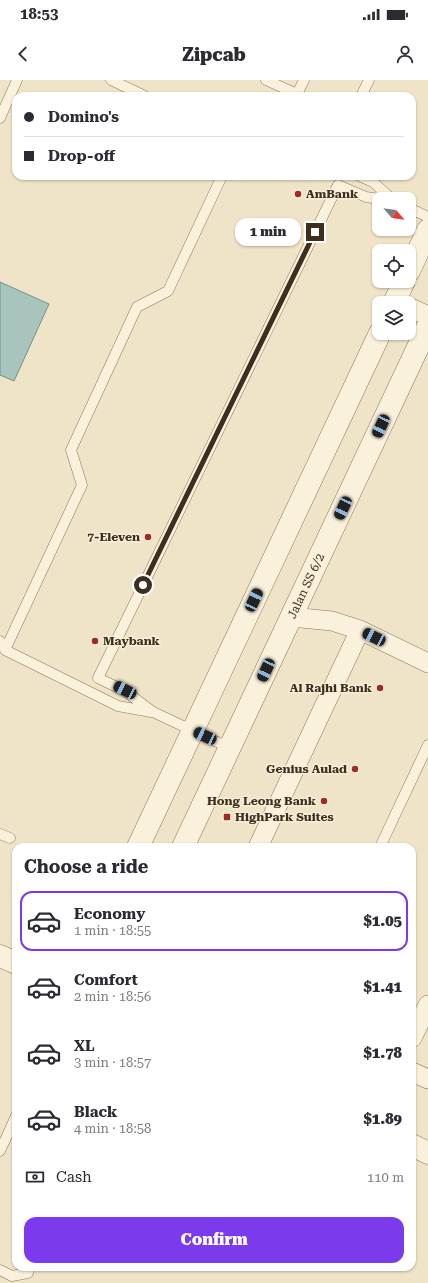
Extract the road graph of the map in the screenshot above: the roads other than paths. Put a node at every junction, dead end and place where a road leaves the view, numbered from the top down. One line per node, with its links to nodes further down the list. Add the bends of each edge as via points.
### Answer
1 (17, 80): 10 (lane)
2 (110, 80): 6 (lane)
3 (266, 80): 7 (lane)
4 (304, 80): 8 (lane)
5 (369, 80): 9 (lane)
6 (136, 92)
7 (292, 92)
8 (300, 92)
9 (363, 92)
10 (0, 118)
11 (220, 180): 26 (lane, via 168,291 137,307 71,450 82,484)
12 (368, 180): 13 (lane)
13 (384, 192)
14 (372, 198): 28 (lane, via 338,185 98,678 125,690)
15 (416, 211): 16 (lane)
16 (428, 217)
17 (428, 230): 18 (street)
18 (416, 256)
19 (416, 310): 20 (street)
20 (428, 316)
21 (428, 326): 23 (street, Jalan SS 6/2)
22 (377, 340): 29 (street)
23 (291, 617): 24 (street, via 332,621); 31 (street, Jalan SS 6/2)
24 (360, 630): 27 (street); 36 (street)
25 (0, 641): 26 (lane)
26 (5, 650): 28 (lane, via 118,706)
27 (428, 663)
28 (153, 712): 29 (lane)
29 (193, 731): 31 (lane); 34 (street)
30 (428, 745): 37 (lane)
31 (230, 748): 35 (street, Jalan SS 6/2)
32 (0, 834): 33 (lane)
33 (10, 838)
34 (140, 843)
35 (185, 843)
36 (260, 843)
37 (382, 843)
38 (0, 956): 39 (street)
39 (12, 961)
40 (428, 1005): 41 (street)
41 (416, 1030)
42 (416, 1074): 43 (street)
43 (428, 1079)
44 (12, 1125): 46 (lane)
45 (416, 1147): 47 (street)
46 (0, 1151)
47 (428, 1153)
48 (0, 1270): 49 (lane, via 12,1276)
49 (29, 1271)

